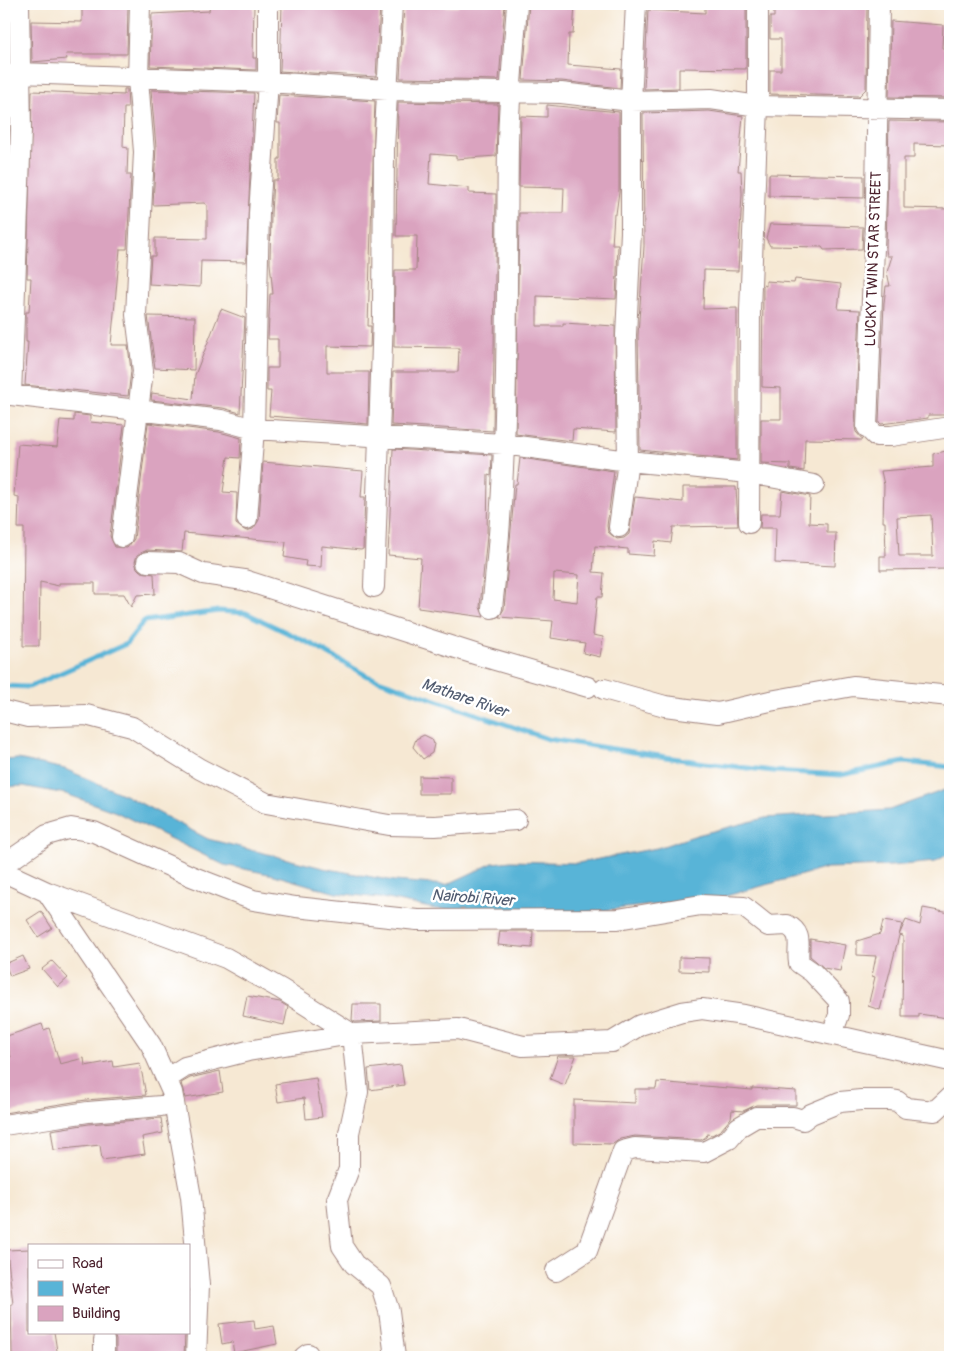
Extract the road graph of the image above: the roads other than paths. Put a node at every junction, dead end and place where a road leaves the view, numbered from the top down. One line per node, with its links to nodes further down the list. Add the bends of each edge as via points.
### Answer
1 (19, 4): 9 (street)
2 (140, 4): 10 (street)
3 (268, 4): 11 (street)
4 (392, 4): 12 (street)
5 (517, 4): 13 (street)
6 (636, 4): 14 (street)
7 (758, 4): 15 (street)
8 (879, 4): 16 (street, LUCKY TWIN STAR STREET)
9 (11, 74): 10 (street); 18 (street, via 21,130)
10 (138, 79): 11 (street); 19 (street, via 144,152 136,315 143,371)
11 (268, 82): 12 (street); 21 (street, via 259,213)
12 (387, 90): 13 (street); 22 (street)
13 (512, 93): 14 (street, via 561,93); 23 (street, via 508,140)
14 (631, 101): 15 (street, via 712,99); 24 (street, via 631,232 626,335)
15 (758, 106): 16 (street); 25 (street, via 750,310)
16 (876, 109): 17 (street); 20 (street, LUCKY TWIN STAR STREET, via 876,205 867,427 876,436)
17 (950, 110)
18 (8, 395): 19 (street)
19 (139, 410): 21 (street, via 221,420); 30 (street)
20 (950, 427)
21 (254, 429): 22 (street); 27 (street)
22 (379, 437): 23 (street); 32 (street)
23 (503, 444): 24 (street); 33 (street)
24 (628, 461): 25 (street); 29 (street)
25 (749, 473): 26 (street); 28 (street)
26 (814, 485)
27 (247, 519)
28 (749, 523)
29 (619, 527)
30 (122, 537)
31 (147, 562): 34 (street, via 179,563 203,574 244,580 478,656 665,706 718,713 854,686)
32 (374, 587)
33 (492, 608)
34 (950, 696)
35 (4, 711): 36 (street, via 28,718 86,715 132,727 200,769 266,803 389,825 435,826)
36 (516, 820)
37 (4, 862): 41 (street, via 47,835 71,828 94,832 253,900 296,907 417,920 618,919 701,905 744,907 768,926 787,925 798,935 799,963 839,1001 840,1015)
38 (4, 872): 39 (street)
39 (47, 892): 40 (street, via 226,958); 43 (street, via 151,1045)
40 (352, 1034): 41 (street, via 458,1030 523,1046 612,1042 640,1025 702,1009); 43 (street, via 248,1051 185,1067); 49 (street, via 358,1092 349,1133 349,1169 337,1200 342,1246 354,1264 381,1286 389,1311)
41 (832, 1034): 42 (street)
42 (950, 1061)
43 (166, 1079): 45 (street)
44 (950, 1097): 47 (street, via 935,1111 906,1108 897,1101 861,1100 840,1102 803,1120 756,1117 739,1126 729,1139 704,1152 635,1148 623,1151 587,1250)
45 (174, 1102): 46 (street); 48 (street, via 192,1207 199,1284)
46 (4, 1125)
47 (556, 1271)
48 (196, 1357)
49 (395, 1357)

